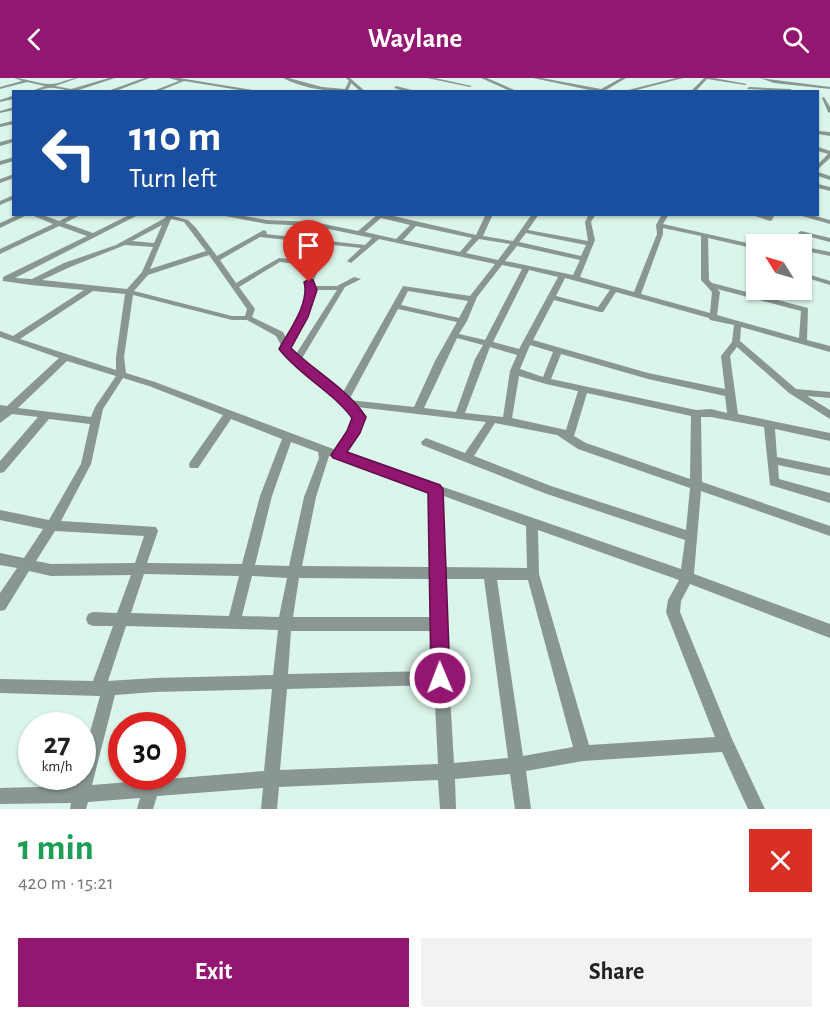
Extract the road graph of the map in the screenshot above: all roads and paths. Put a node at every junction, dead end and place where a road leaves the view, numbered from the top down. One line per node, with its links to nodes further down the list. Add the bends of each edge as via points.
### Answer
1 (16, 78): 23 (street)
2 (36, 78): 23 (street)
3 (76, 78): 27 (street)
4 (113, 78): 37 (street)
5 (148, 78): 38 (street)
6 (171, 78): 19 (street)
7 (285, 78): 44 (street, via 310,88)
8 (429, 78): 28 (street)
9 (483, 78): 24 (street)
10 (535, 78): 22 (street)
11 (615, 78): 18 (street)
12 (681, 78): 32 (street, via 657,81)
13 (706, 78): 33 (street); 53 (street)
14 (742, 78): 33 (street)
15 (762, 78): 34 (street)
16 (805, 78): 34 (street)
17 (584, 79): 26 (street)
18 (624, 79): 50 (street)
19 (185, 80): 25 (street); 39 (street)
20 (234, 80): 43 (street)
21 (349, 80): 44 (street); 45 (street)
22 (562, 80): 26 (street)
23 (27, 81): 27 (street); 30 (street)
24 (490, 81): 28 (street); 48 (street)
25 (218, 85): 31 (street); 40 (street)
26 (577, 85): 49 (street)
27 (51, 86): 35 (street); 36 (street)
28 (470, 86): 47 (street)
29 (396, 87): 46 (street)
30 (0, 88)
31 (239, 88): 41 (street); 42 (street)
32 (642, 88): 51 (street); 52 (street)
33 (748, 88): 54 (street)
34 (830, 88)
35 (38, 90)
36 (69, 90)
37 (76, 90)
38 (113, 90)
39 (158, 90)
40 (204, 90)
41 (234, 90)
42 (254, 90)
43 (259, 90)
44 (346, 90)
45 (363, 90)
46 (407, 90)
47 (464, 90)
48 (512, 90)
49 (597, 90)
50 (603, 90)
51 (632, 90)
52 (648, 90)
53 (694, 90)
54 (790, 90)
55 (824, 98): 56 (street)
56 (828, 112)
57 (830, 154): 58 (street)
58 (819, 166)
59 (22, 216): 79 (street)
60 (37, 216): 77 (street)
61 (75, 216): 77 (street)
62 (133, 216): 84 (street)
63 (227, 216): 75 (street)
64 (287, 216): 75 (street)
65 (380, 216): 83 (street)
66 (385, 216): 76 (street)
67 (489, 216): 86 (street)
68 (535, 216): 80 (street)
69 (592, 216): 92 (street, via 588,222)
70 (665, 216): 78 (street)
71 (802, 216): 81 (street)
72 (806, 216): 74 (street)
73 (169, 217): 90 (street); 93 (street); 100 (street, via 188,222)
74 (830, 222)
75 (278, 223): 82 (street); 83 (street, via 314,224)
76 (415, 223): 86 (street); 89 (street)
77 (59, 224): 84 (street); 97 (street)
78 (659, 225): 85 (street); 120 (street, via 660,234)
79 (0, 226)
80 (525, 231): 91 (street); 92 (street)
81 (801, 233): 88 (street)
82 (260, 234): 95 (street); 100 (street)
83 (359, 234): 87 (street)
84 (94, 236): 108 (street)
85 (704, 236): 94 (street); 113 (street)
86 (477, 237): 91 (street); 99 (street)
87 (376, 238): 89 (street); 95 (street)
88 (830, 240)
89 (397, 242): 99 (street)
90 (125, 243): 93 (street); 111 (street)
91 (515, 243): 101 (street); 103 (street)
92 (590, 244): 101 (street)
93 (156, 245): 105 (street)
94 (746, 245)
95 (366, 247): 102 (street)
96 (812, 249): 98 (street)
97 (0, 252)
98 (830, 254)
99 (461, 255): 103 (street)
100 (212, 257): 105 (street); 115 (street)
101 (583, 259): 109 (street)
102 (351, 261)
103 (500, 263): 104 (street); 122 (street)
104 (526, 268): 106 (street); 134 (street)
105 (145, 273): 119 (street)
106 (562, 276): 109 (street); 121 (street)
107 (812, 277): 112 (street)
108 (3, 278): 111 (street)
109 (576, 278): 118 (street)
110 (357, 279): 114 (street)
111 (31, 283): 117 (street)
112 (830, 283)
113 (708, 284): 125 (street, via 716,292); 133 (street, via 805,310)
114 (341, 286): 116 (street); 140 (street)
115 (234, 287): 116 (street, via 282,260 317,264 309,282); 124 (street, via 251,309)
116 (312, 288): 135 (street)
117 (90, 289): 119 (street); 130 (street)
118 (614, 289): 120 (street); 121 (street, via 600,310)
119 (129, 292): 124 (street, via 232,318); 142 (street)
120 (637, 295): 125 (street)
121 (552, 297): 131 (street)
122 (474, 298): 123 (street, via 409,288); 126 (street)
123 (395, 306): 126 (street); 148 (street)
124 (248, 318): 135 (street, via 280,334)
125 (713, 318): 127 (street)
126 (463, 321): 129 (street)
127 (737, 326): 132 (street); 133 (street)
128 (0, 334): 130 (street)
129 (454, 335): 134 (street); 150 (street)
130 (14, 339): 139 (street)
131 (529, 342): 137 (street); 138 (street)
132 (736, 342): 145 (street); 146 (street, via 725,356)
133 (803, 342): 136 (street)
134 (488, 343): 138 (street); 152 (street)
135 (285, 349): 140 (street)
136 (830, 349)
137 (558, 351): 143 (street); 146 (street)
138 (522, 353): 141 (street)
139 (65, 357): 142 (street); 149 (street)
140 (296, 361): 148 (street)
141 (515, 371): 143 (street); 160 (street)
142 (121, 375): 151 (street); 159 (street, via 103,400)
143 (546, 381): 144 (street)
144 (583, 389): 153 (street); 162 (street)
145 (792, 391): 147 (street); 155 (street)
146 (729, 393): 156 (street)
147 (830, 395)
148 (345, 402): 150 (street); 167 (street, via 359,422)
149 (4, 410): 154 (street); 158 (street)
150 (417, 412): 152 (street)
151 (229, 414): 163 (street); 170 (street)
152 (460, 414): 157 (street)
153 (696, 414): 156 (street); 173 (street)
154 (46, 415): 159 (street); 171 (street)
155 (830, 415)
156 (733, 417): 161 (street)
157 (493, 419): 160 (street); 168 (street)
158 (0, 420)
159 (95, 421): 178 (street, via 86,464)
160 (507, 421): 162 (street)
161 (770, 424): 164 (street); 169 (street)
162 (569, 436): 173 (street, via 582,446)
163 (288, 437): 166 (street); 183 (street)
164 (830, 437)
165 (426, 442): 168 (street)
166 (323, 450): 167 (street); 185 (street, via 324,459 310,497)
167 (338, 455): 174 (street)
168 (467, 458): 180 (street, via 548,490)
169 (771, 460): 172 (street); 175 (street, via 774,482)
170 (194, 465)
171 (0, 469)
172 (830, 472)
173 (696, 486): 179 (street); 180 (street)
174 (435, 489): 177 (street); 186 (street)
175 (830, 498)
176 (0, 515): 178 (street)
177 (532, 524): 188 (street); 189 (street)
178 (52, 526): 182 (street); 184 (street, via 151,530)
179 (830, 531)
180 (691, 537): 189 (street)
181 (0, 559): 182 (street)
182 (27, 565): 184 (street, via 51,570); 190 (street)
183 (245, 570): 184 (street); 185 (street); 193 (street)
184 (140, 571): 192 (street)
185 (294, 572): 186 (street); 194 (street)
186 (436, 573): 187 (street); 195 (street)
187 (490, 574): 188 (street); 203 (street)
188 (533, 574): 202 (street)
189 (687, 577): 196 (street); 201 (street, via 673,612)
190 (0, 605)
191 (93, 619): 192 (street)
192 (121, 619): 193 (street); 200 (street)
193 (234, 622): 194 (street)
194 (285, 624): 195 (street); 198 (street)
195 (440, 624): 197 (street)
196 (830, 632)
197 (440, 678): 198 (street); 204 (street)
198 (281, 684): 200 (street); 205 (street)
199 (0, 686): 200 (street)
200 (103, 689): 209 (street)
201 (726, 744): 202 (street); 214 (street)
202 (583, 753): 203 (street)
203 (516, 765): 204 (street); 213 (street)
204 (445, 772): 205 (street); 212 (street)
205 (272, 779): 206 (street); 211 (street)
206 (186, 787)
207 (150, 790): 209 (street); 210 (street)
208 (0, 795): 209 (street)
209 (80, 802)
210 (146, 809)
211 (269, 809)
212 (448, 809)
213 (523, 809)
214 (757, 809)

